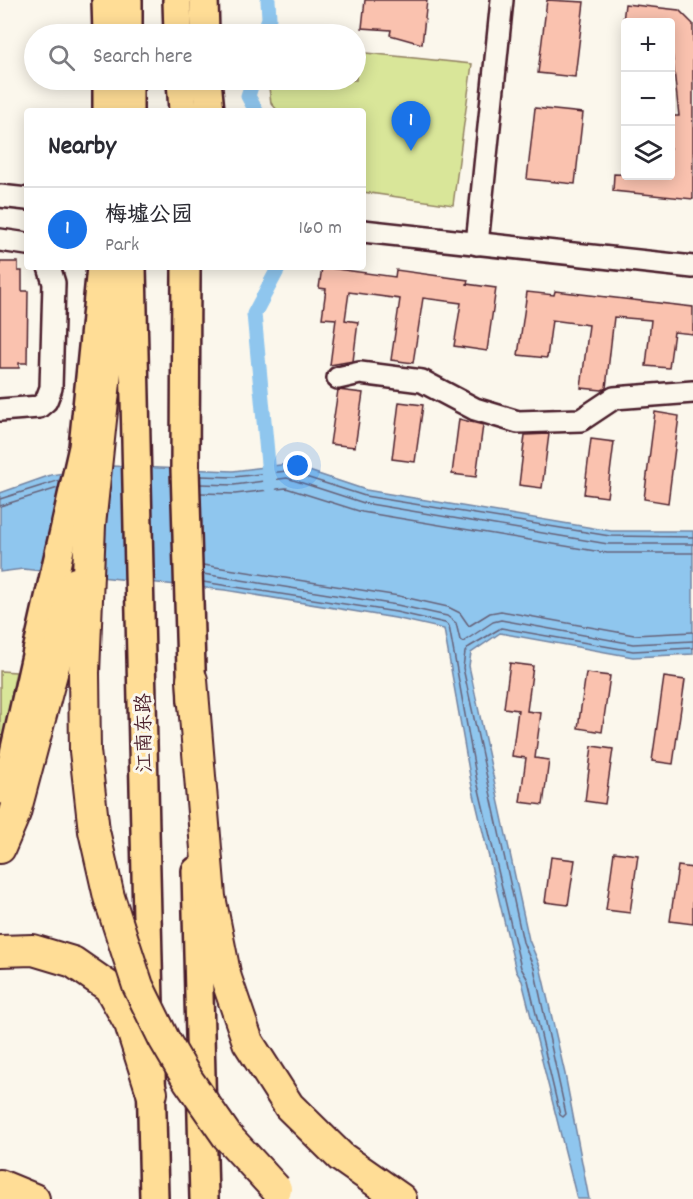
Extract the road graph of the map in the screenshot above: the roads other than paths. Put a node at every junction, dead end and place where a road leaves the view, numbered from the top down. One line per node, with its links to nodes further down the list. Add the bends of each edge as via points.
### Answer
1 (106, 0): 6 (main road)
2 (128, 0): 7 (main road)
3 (177, 0): 8 (main road)
4 (204, 0): 9 (main road)
5 (502, 0): 23 (street)
6 (107, 24)
7 (128, 24)
8 (178, 24)
9 (204, 24)
10 (107, 90): 14 (main road)
11 (129, 90): 15 (main road)
12 (182, 90): 16 (main road)
13 (208, 90): 17 (main road)
14 (107, 108)
15 (129, 108)
16 (183, 108)
17 (210, 108)
18 (0, 196): 19 (street)
19 (24, 199)
20 (366, 231): 23 (street)
21 (0, 240): 22 (street)
22 (24, 244)
23 (477, 244): 24 (street)
24 (693, 267)
25 (50, 270): 32 (street, via 54,283 51,388 39,407)
26 (101, 270): 35 (main road, via 83,447 12,762)
27 (117, 270): 33 (highway)
28 (132, 270): 38 (main road, 江南东路)
29 (186, 270): 34 (main road, via 185,468)
30 (338, 378): 31 (street, via 360,373 422,381 475,409 518,422 581,420 614,398)
31 (693, 392)
32 (0, 411)
33 (81, 589): 36 (highway, via 15,813); 45 (highway, bridge, via 85,751 94,831 109,897 138,986 188,1080 227,1136)
34 (192, 680): 44 (main road); 46 (highway, via 210,897 226,978 248,1042 289,1106 341,1157)
35 (0, 790)
36 (0, 848)
37 (0, 951): 38 (highway, via 33,950 73,962 109,987 130,1024)
38 (152, 1093): 43 (main road, 江南东路)
39 (0, 1185): 42 (highway)
40 (0, 1198): 41 (highway)
41 (7, 1199)
42 (34, 1199)
43 (154, 1199)
44 (204, 1199)
45 (286, 1199)
46 (401, 1199)

